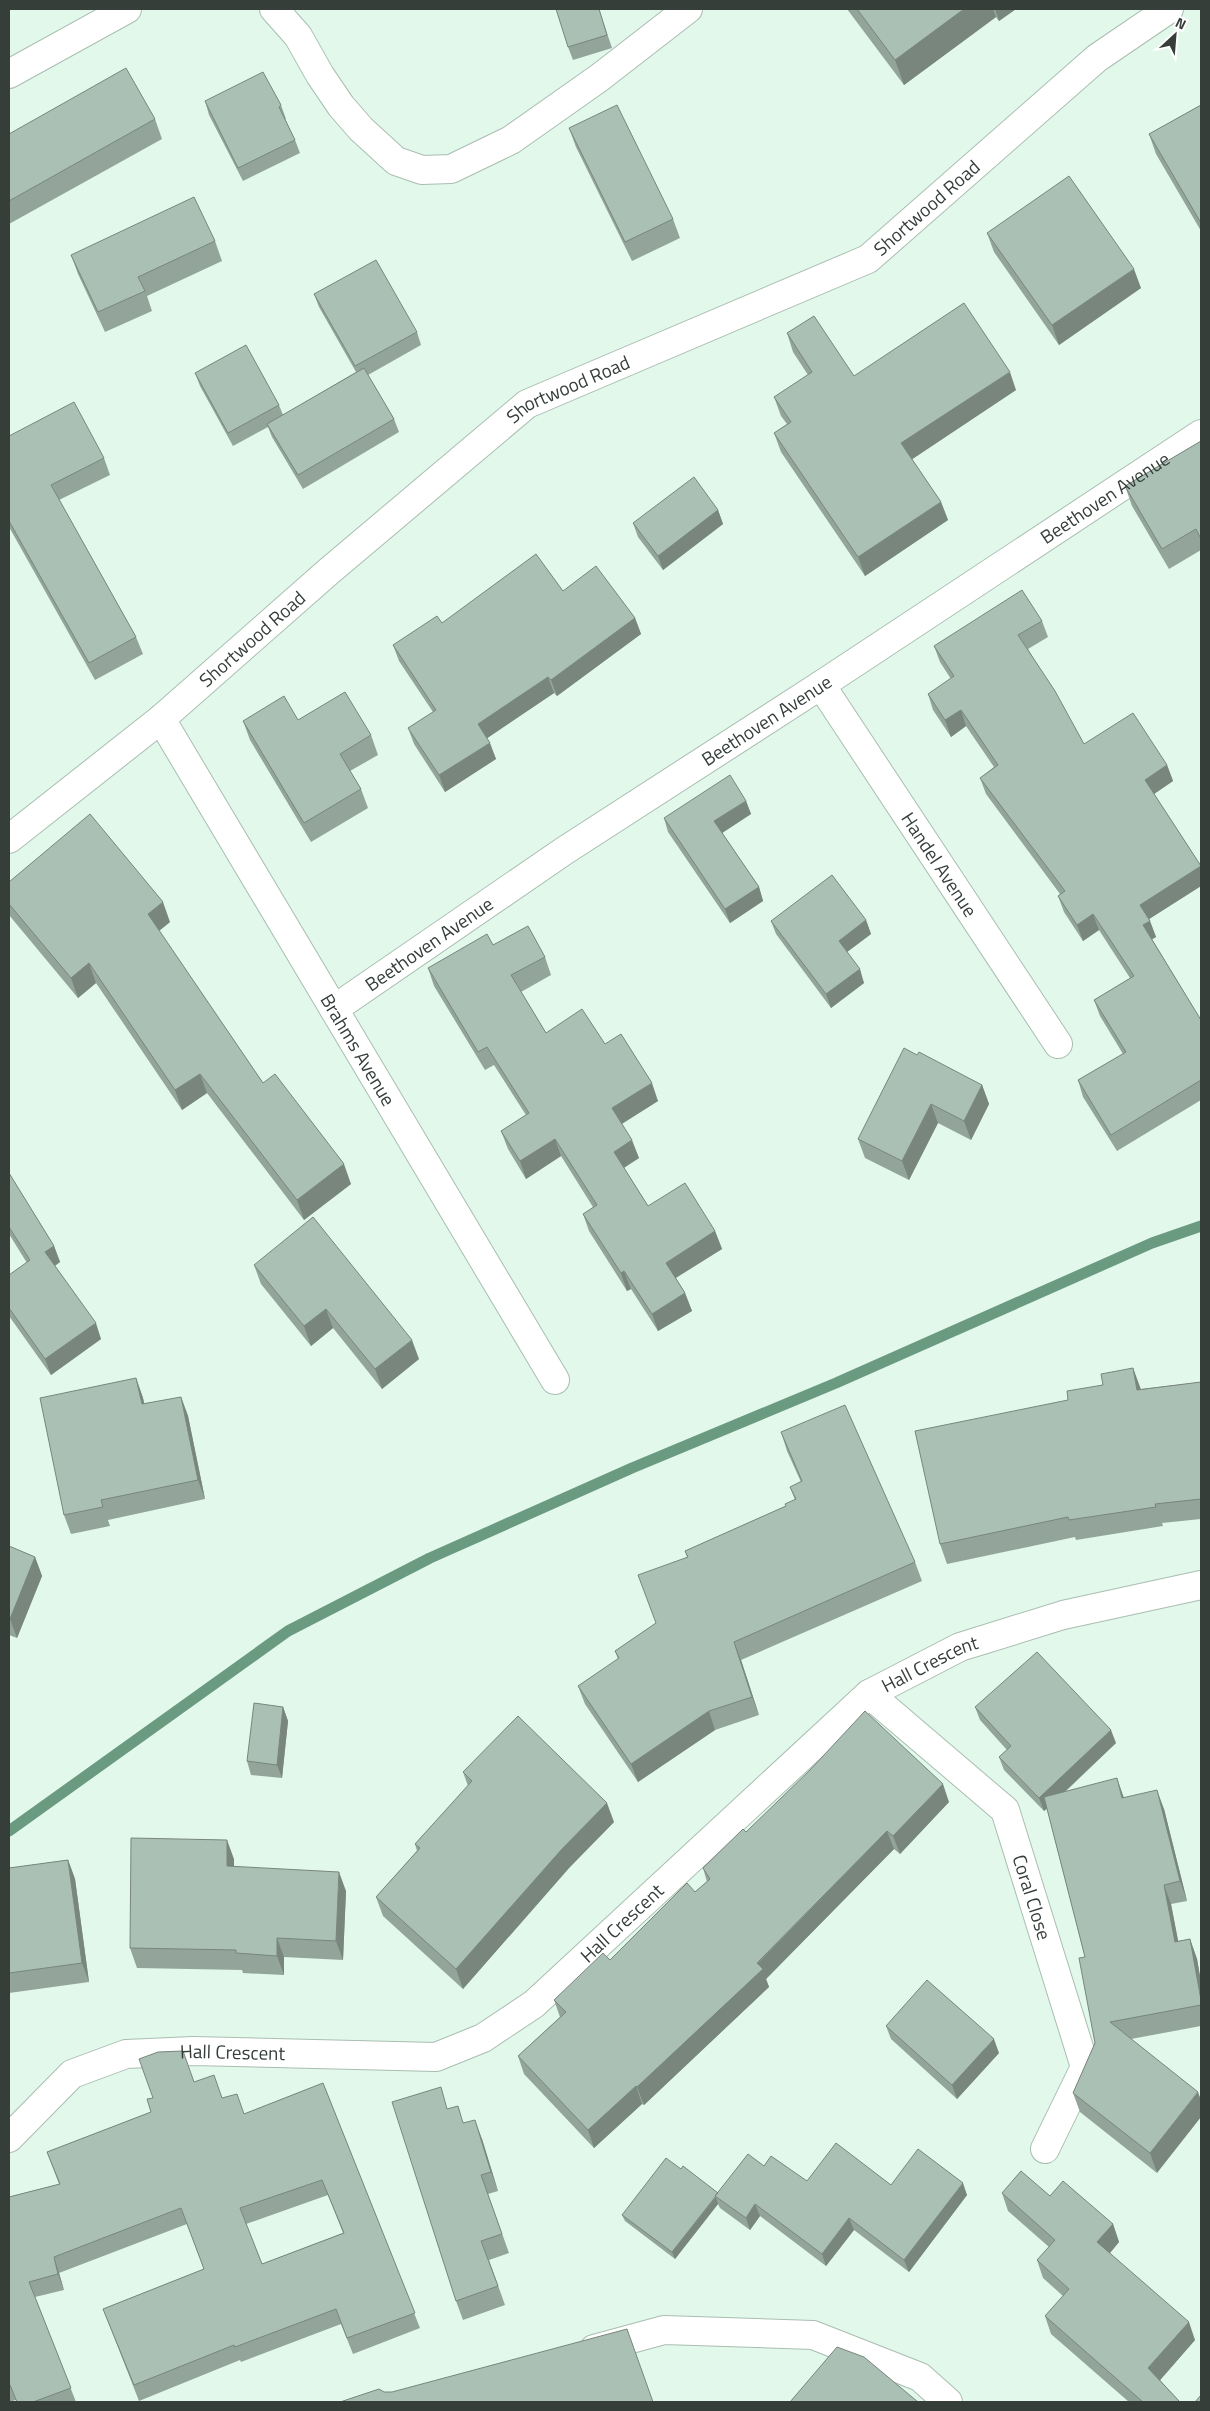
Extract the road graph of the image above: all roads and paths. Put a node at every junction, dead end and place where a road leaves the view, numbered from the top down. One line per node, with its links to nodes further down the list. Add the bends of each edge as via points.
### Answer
1 (126, 9): 5 (street)
2 (274, 9): 3 (street, via 298,36 320,76 361,129 396,161 422,170 451,169 511,140)
3 (688, 9)
4 (1169, 9): 8 (street, Shortwood Road, via 1097,58 868,258 527,404)
5 (9, 74)
6 (1201, 434): 7 (street, Beethoven Avenue)
7 (821, 685): 10 (street, Beethoven Avenue, via 564,851); 11 (street, Handel Avenue)
8 (161, 719): 9 (street, Shortwood Road); 10 (street, Brahms Avenue)
9 (9, 839)
10 (334, 1009): 12 (street, Brahms Avenue)
11 (1058, 1044)
12 (555, 1380)
13 (1201, 1585): 14 (street, Hall Crescent, via 1063,1615 960,1647)
14 (869, 1694): 15 (street, Hall Crescent, via 534,2004 483,2038 436,2057 193,2051 126,2054 72,2074); 16 (street, Coral Close, via 1005,1810 1085,2067)
15 (9, 2138)
16 (1045, 2149)
17 (568, 2356): 18 (street, via 664,2330 813,2335 920,2377)
18 (948, 2402)

